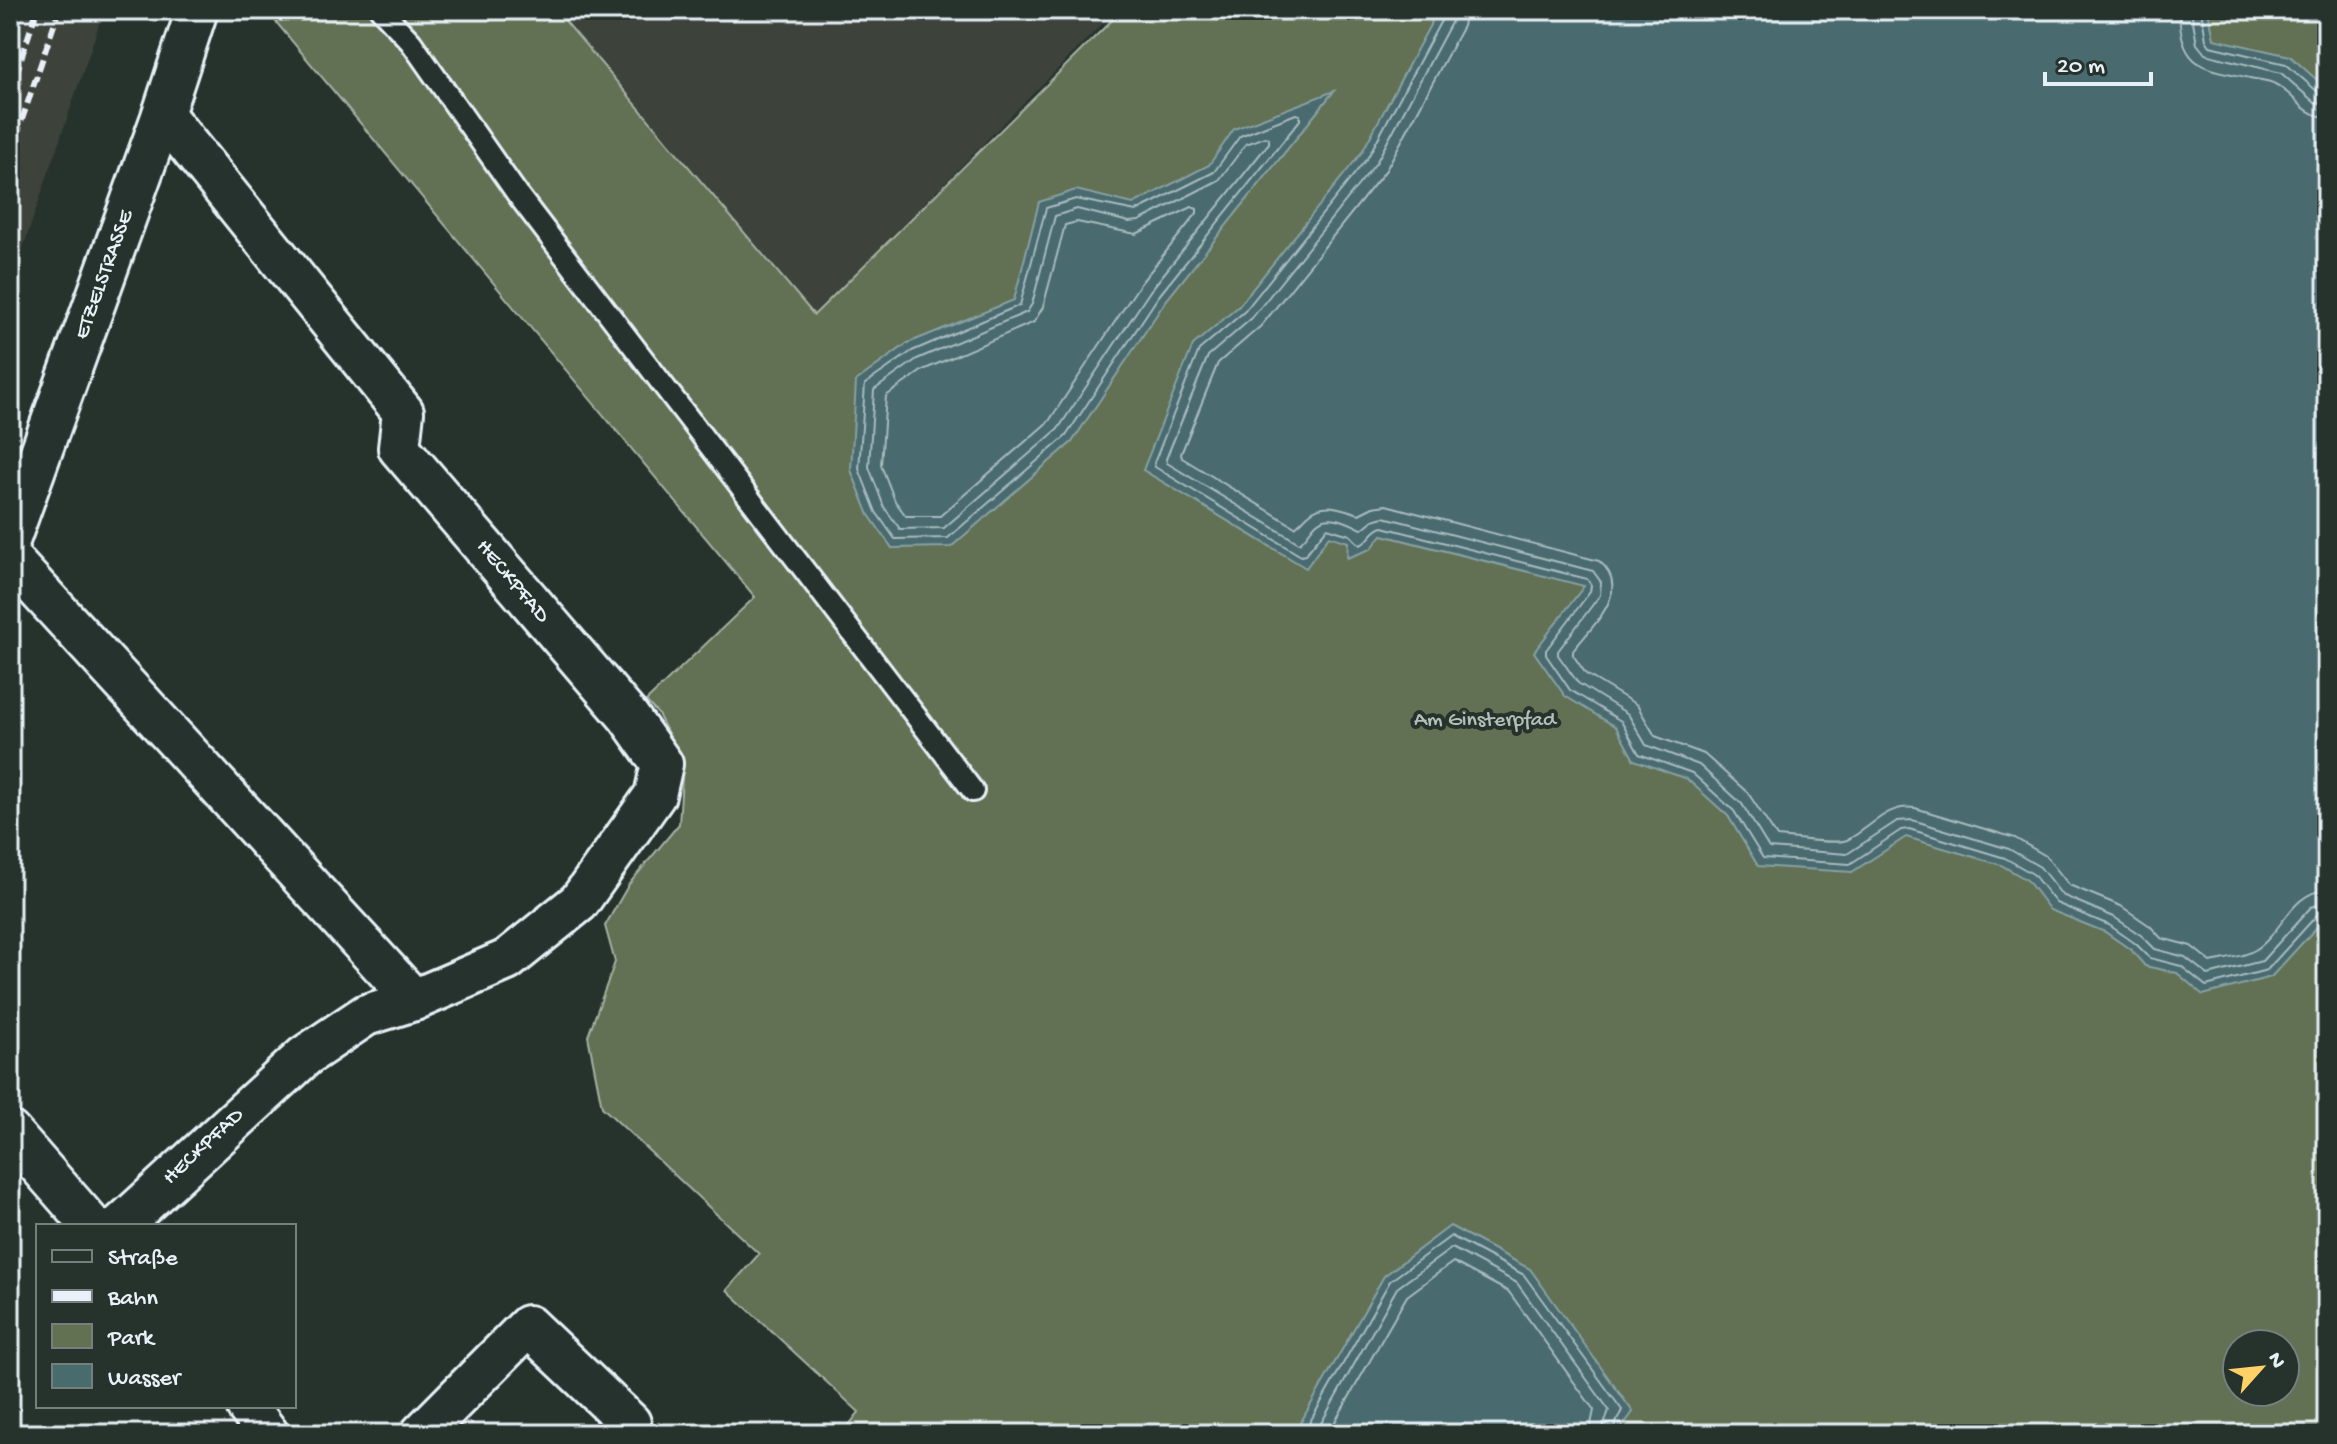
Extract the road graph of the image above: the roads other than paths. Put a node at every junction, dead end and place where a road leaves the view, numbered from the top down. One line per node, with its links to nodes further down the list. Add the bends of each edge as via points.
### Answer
1 (197, 10): 3 (street, ETZELSTRASSE)
2 (381, 10): 6 (lane, via 411,42 518,195)
3 (163, 114): 4 (street, ETZELSTRASSE); 7 (street, HECKPFAD, via 403,412 399,448 628,716 662,764 655,795 579,902 507,960)
4 (10, 538)
5 (10, 559): 7 (street)
6 (973, 791)
7 (414, 1000): 10 (street, HECKPFAD, via 366,1015 305,1056)
8 (10, 1132): 9 (street)
9 (90, 1224)
10 (122, 1224)
11 (248, 1408): 12 (street)
12 (268, 1434)
13 (421, 1434): 14 (street, via 528,1326 630,1423)
14 (620, 1434)

